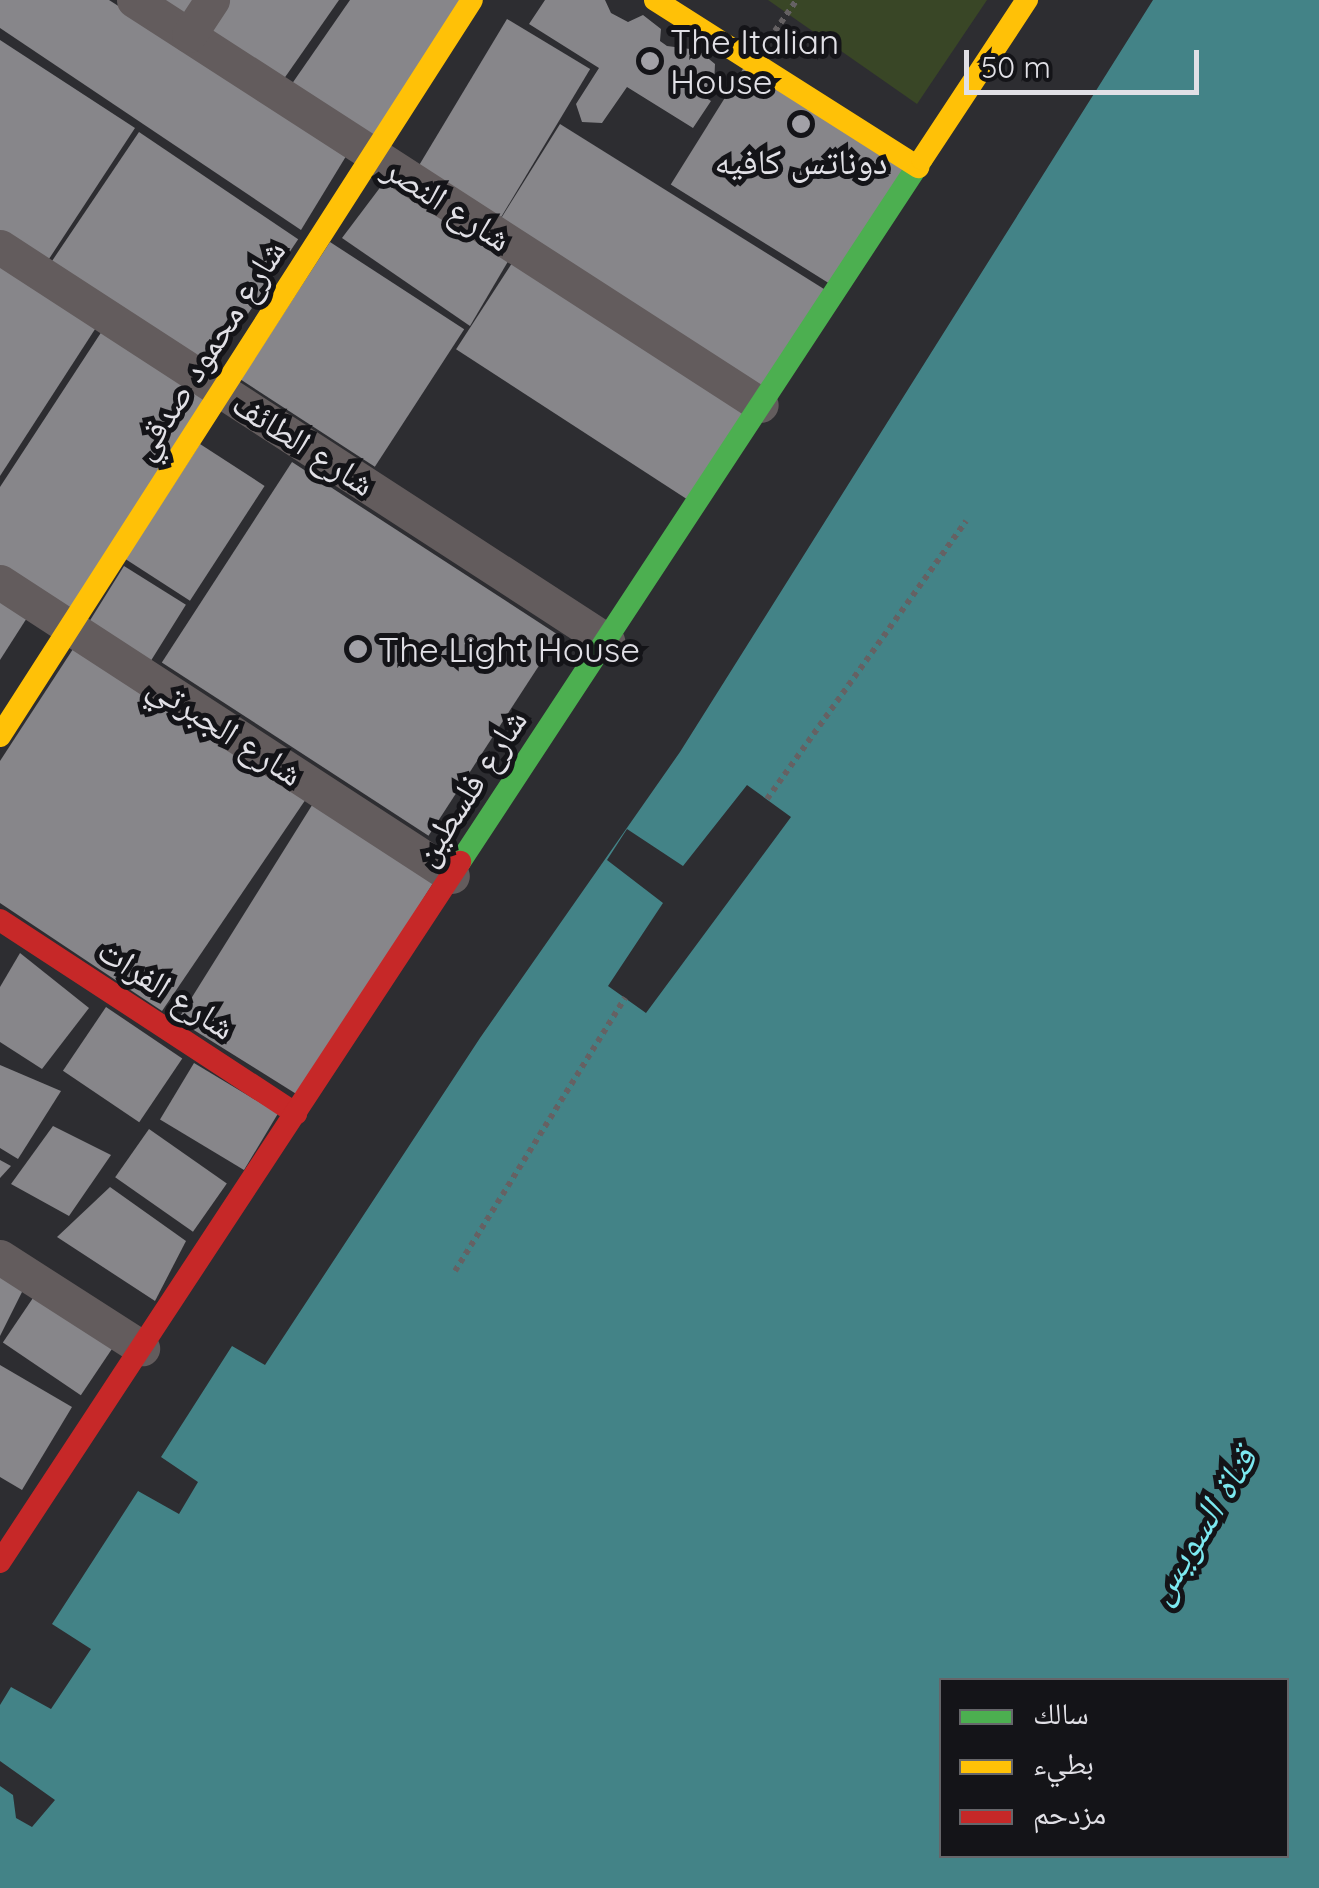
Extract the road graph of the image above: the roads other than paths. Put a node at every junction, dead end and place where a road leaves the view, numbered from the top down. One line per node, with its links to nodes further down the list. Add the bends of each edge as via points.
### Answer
1 (134, 0): 6 (street, شارع النصر)
2 (212, 0): 6 (street)
3 (472, 0): 7 (street, شارع محمود صدقي)
4 (656, 0): 8 (street)
5 (1027, 0): 8 (street, شارع فلسطين)
6 (189, 36): 7 (street, شارع النصر)
7 (373, 154): 10 (street, شارع محمود صدقي); 11 (street, شارع النصر)
8 (918, 167): 11 (street, شارع فلسطين)
9 (0, 247): 10 (street, شارع الطائف)
10 (222, 390): 13 (street, شارع محمود صدقي); 14 (street, شارع الطائف)
11 (761, 406): 14 (street, شارع فلسطين)
12 (0, 582): 13 (street, شارع الجبرتي)
13 (70, 628): 15 (street, شارع محمود صدقي); 16 (street, شارع الجبرتي)
14 (607, 641): 16 (street, شارع فلسطين)
15 (0, 736)
16 (452, 876): 18 (street, شارع فلسطين)
17 (0, 920): 18 (street, شارع الفرات)
18 (296, 1114): 20 (street, شارع فلسطين)
19 (0, 1257): 20 (street)
20 (142, 1348): 21 (street, شارع فلسطين)
21 (2, 1554)

